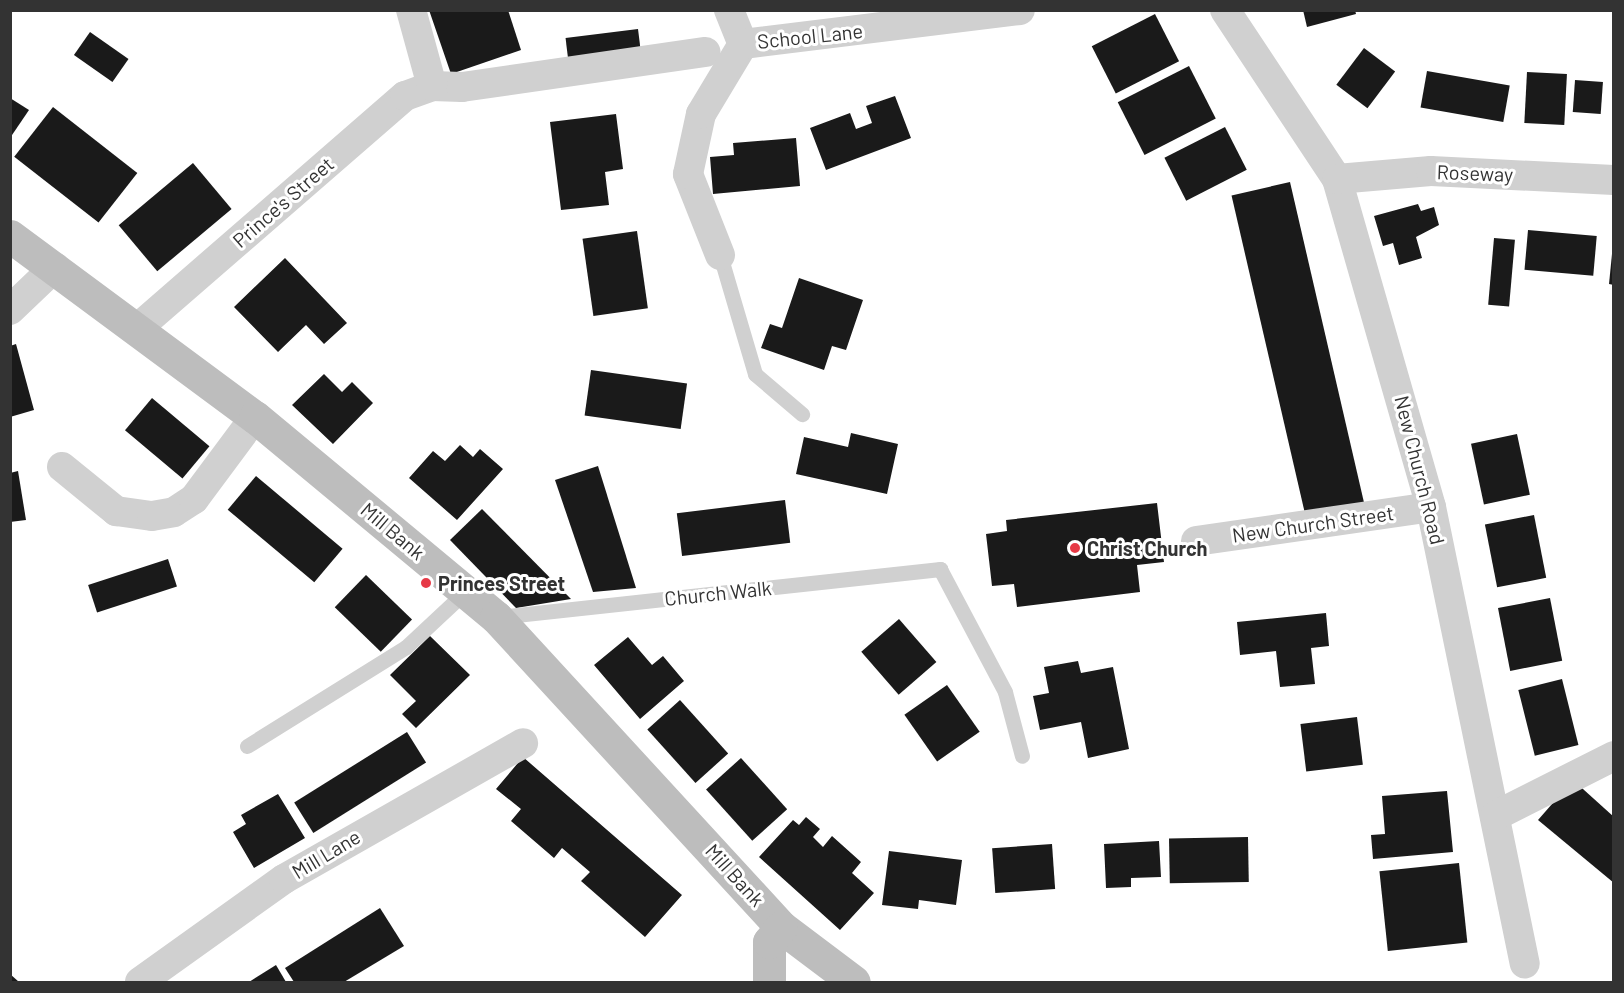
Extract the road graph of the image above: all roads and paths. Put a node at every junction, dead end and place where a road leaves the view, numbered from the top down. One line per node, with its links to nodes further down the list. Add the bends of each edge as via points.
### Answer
1 (411, 10): 7 (street)
2 (729, 10): 5 (street, School Lane)
3 (1020, 10): 5 (street, School Lane)
4 (1225, 10): 8 (street, New Church Road)
5 (742, 44): 11 (street, School Lane, via 700,114 688,174)
6 (706, 52): 7 (street, Prince's Street, via 462,87)
7 (432, 86): 14 (street, Prince's Street, via 405,96)
8 (1338, 179): 9 (street, Roseway, via 1431,171); 18 (street, New Church Road)
9 (1614, 180)
10 (10, 236): 12 (street, Mill Bank)
11 (720, 255): 15 (lane, via 755,374)
12 (55, 267): 13 (street); 14 (street, Mill Bank)
13 (10, 310)
14 (139, 327): 16 (street, Mill Bank)
15 (802, 414)
16 (255, 417): 17 (street, via 194,499 174,512 152,516 116,511); 20 (street, Mill Bank)
17 (62, 467)
18 (1431, 507): 19 (street, New Church Street); 26 (street, New Church Road)
19 (1196, 541)
20 (466, 591): 21 (street, Mill Bank); 23 (lane, via 406,647)
21 (496, 617): 24 (lane, Church Walk, via 940,569 1005,692); 27 (street, Mill Bank)
22 (523, 743): 29 (street, Mill Lane, via 284,879)
23 (247, 747)
24 (1022, 756)
25 (1614, 756): 26 (street)
26 (1495, 816): 28 (street, New Church Road)
27 (781, 927): 30 (street, via 769,942); 31 (street, Mill Bank)
28 (1525, 963)
29 (140, 982)
30 (769, 982)
31 (854, 982)

